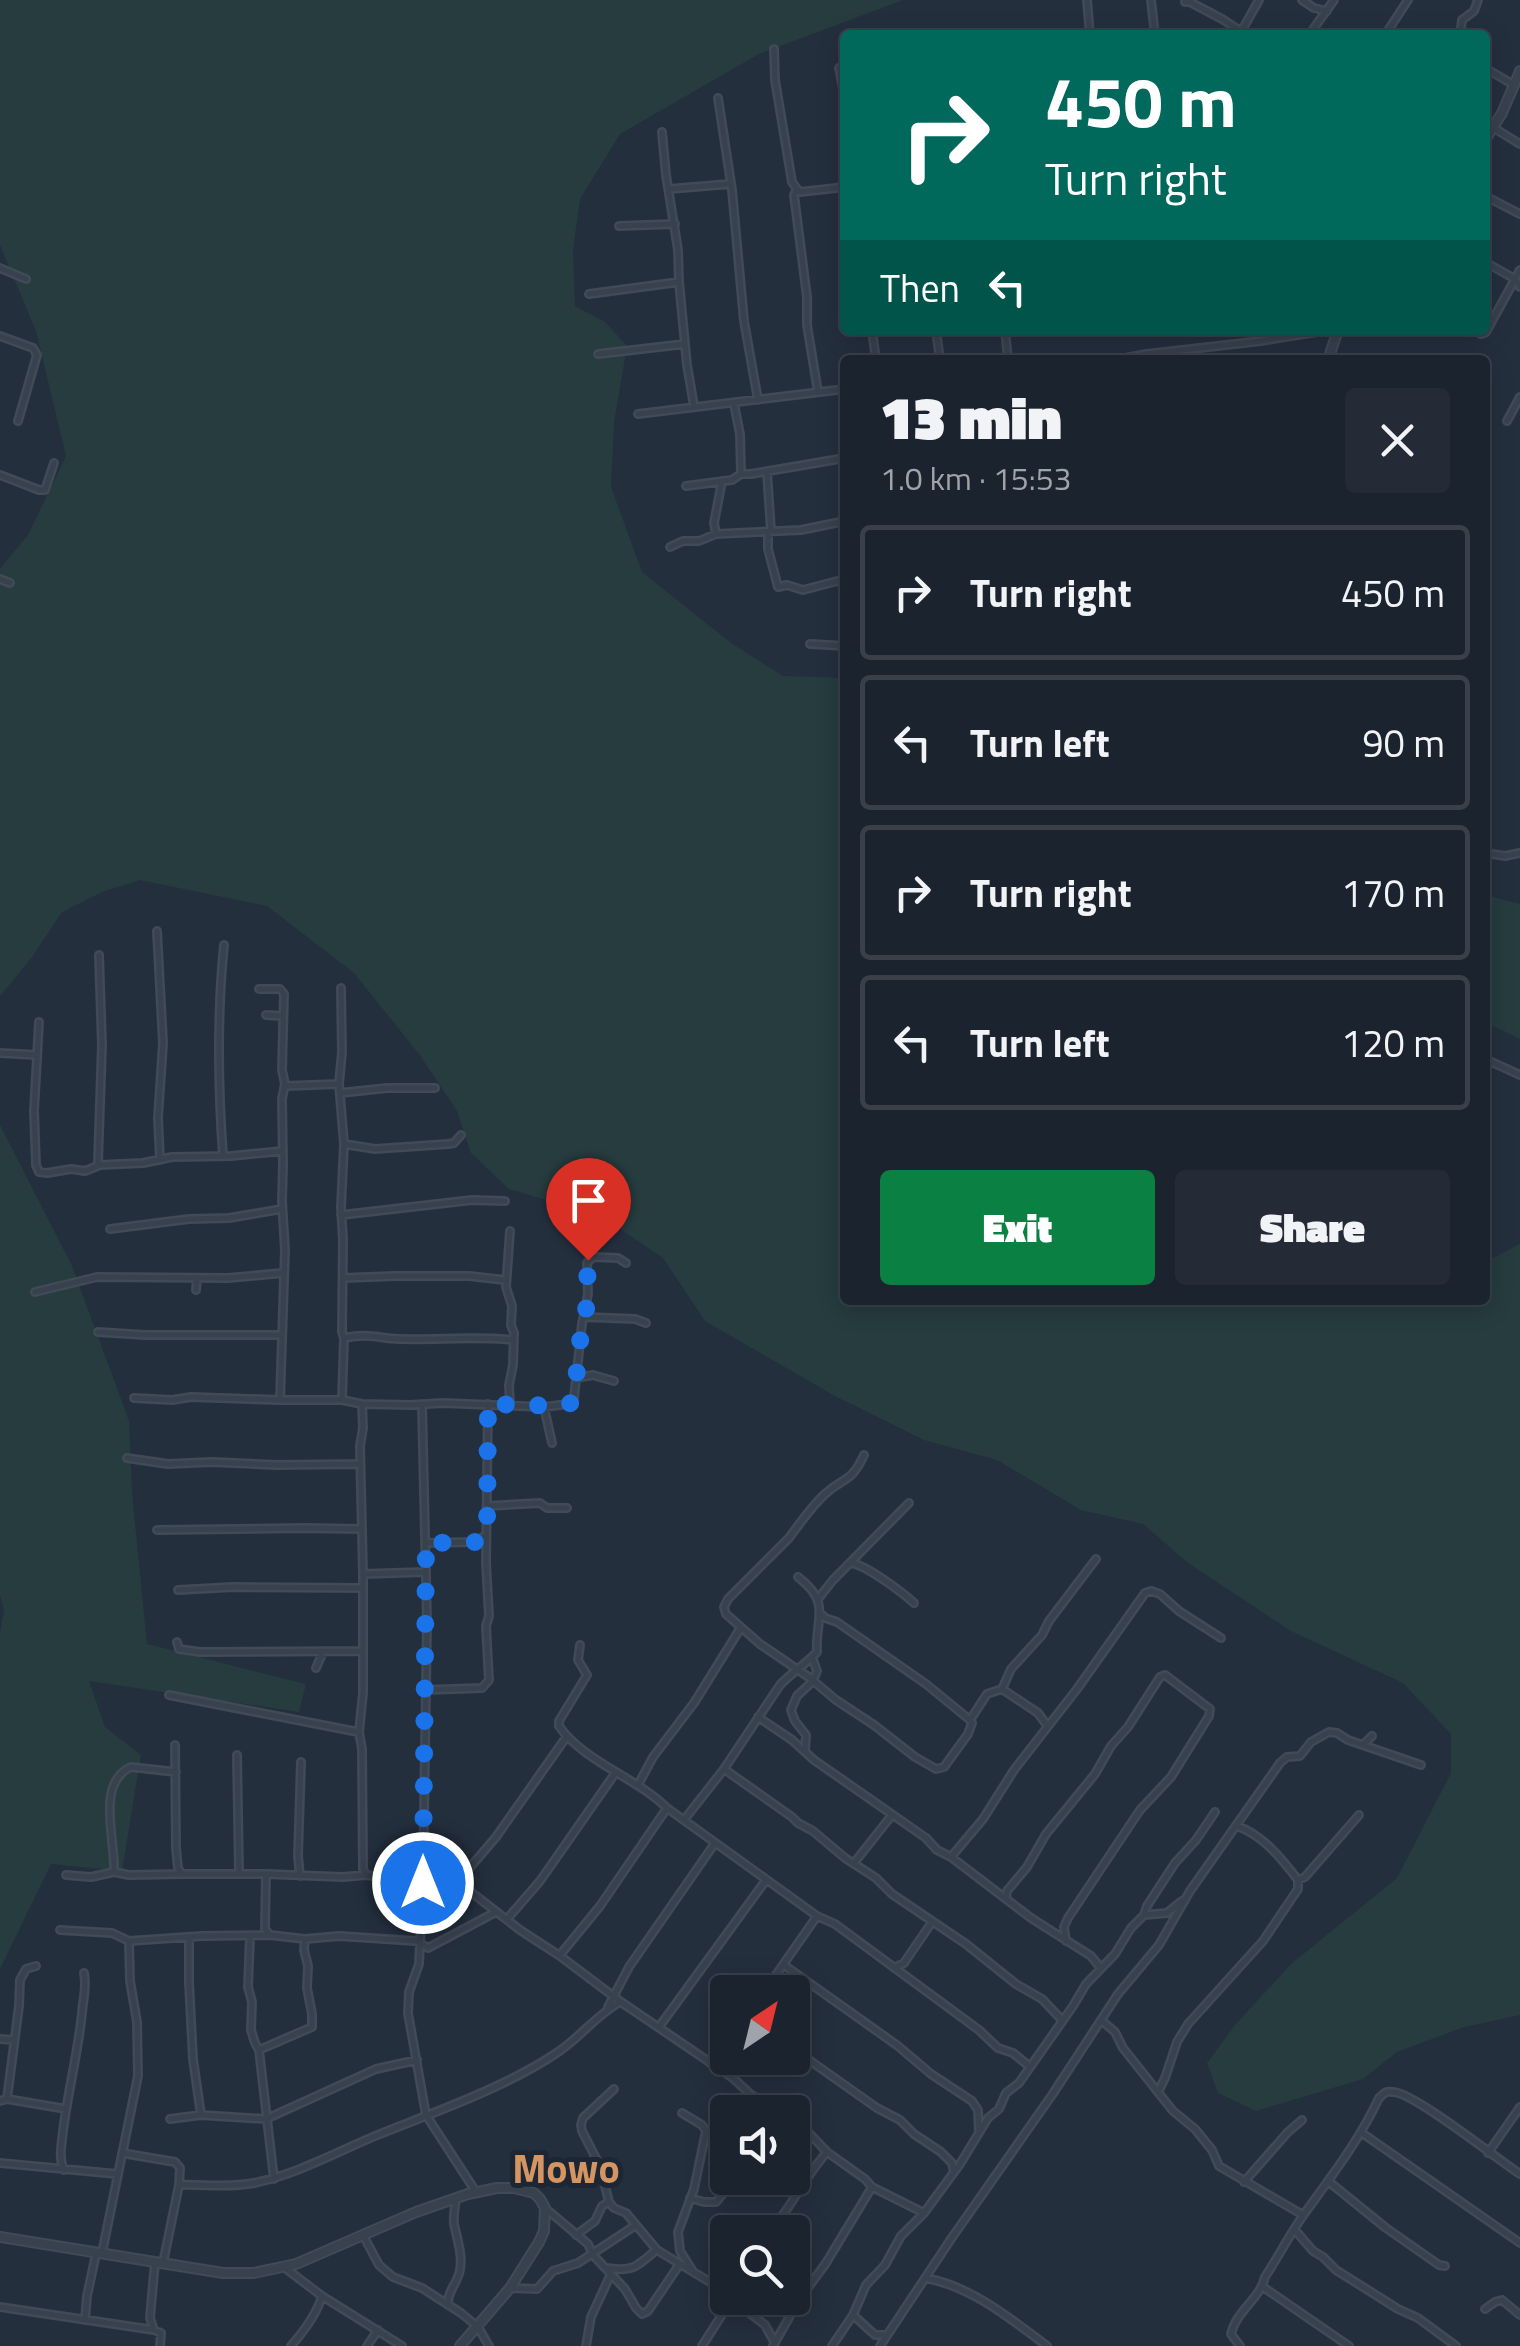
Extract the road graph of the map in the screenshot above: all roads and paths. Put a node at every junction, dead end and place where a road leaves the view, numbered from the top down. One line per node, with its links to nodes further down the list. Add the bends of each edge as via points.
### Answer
1 (1087, 0): 10 (street)
2 (1152, 0): 11 (street)
3 (1260, 0): 13 (street)
4 (1302, 0): 9 (street)
5 (1334, 0): 9 (street)
6 (1408, 0): 15 (street)
7 (1478, 0): 16 (street)
8 (1185, 2): 12 (street)
9 (1328, 11): 14 (street)
10 (1090, 30)
11 (1155, 30)
12 (1236, 30)
13 (1243, 30)
14 (1313, 30)
15 (1388, 30)
16 (1461, 30)
17 (774, 49): 31 (street)
18 (839, 68): 21 (street)
19 (1490, 71): 22 (street)
20 (1520, 71): 22 (street)
21 (840, 73)
22 (1514, 85): 24 (street)
23 (718, 98): 28 (street)
24 (1494, 128): 26 (street); 27 (street)
25 (662, 132): 30 (street)
26 (1490, 133)
27 (1520, 144)
28 (730, 184): 30 (street); 53 (street)
29 (840, 188): 31 (street)
30 (669, 189): 34 (street)
31 (797, 189): 51 (street)
32 (1490, 199): 33 (street)
33 (1520, 214)
34 (675, 224): 35 (street); 41 (street)
35 (619, 226)
36 (1490, 265): 40 (street)
37 (0, 268): 39 (street)
38 (1520, 270): 40 (street)
39 (26, 279)
40 (1515, 279): 42 (street); 44 (street)
41 (679, 282): 43 (street); 47 (street)
42 (1520, 287)
43 (588, 294)
44 (1490, 325)
45 (1298, 335): 49 (street)
46 (0, 336): 58 (street, via 37,355)
47 (686, 344): 48 (street); 55 (street)
48 (598, 354)
49 (1153, 355)
50 (840, 390): 51 (street)
51 (818, 392): 53 (street)
52 (1520, 397): 57 (street)
53 (758, 400): 54 (street)
54 (734, 404): 55 (street); 63 (street)
55 (694, 406): 56 (street)
56 (638, 414)
57 (1507, 421)
58 (18, 422)
59 (840, 459): 61 (street)
60 (54, 464): 62 (street, via 45,490)
61 (766, 472): 63 (street); 67 (street)
62 (0, 474)
63 (741, 474): 64 (street)
64 (722, 480): 65 (street); 68 (street)
65 (686, 486)
66 (840, 522): 67 (street)
67 (769, 532): 68 (street); 71 (street, via 778,586 803,590)
68 (716, 534): 69 (street)
69 (670, 547)
70 (0, 580): 72 (street)
71 (840, 580)
72 (10, 583)
73 (810, 644): 74 (street)
74 (840, 646)
75 (1490, 853): 76 (street)
76 (1520, 853)
77 (157, 931): 97 (street)
78 (224, 944): 96 (street)
79 (100, 955): 98 (street)
80 (341, 988): 89 (street)
81 (259, 989): 83 (street, via 282,990)
82 (266, 1015): 83 (street)
83 (283, 1016): 90 (street)
84 (39, 1022): 86 (street)
85 (0, 1053): 86 (street)
86 (37, 1055): 98 (street, via 37,1170)
87 (1490, 1062): 88 (street)
88 (1520, 1076)
89 (339, 1084): 90 (street); 92 (street)
90 (285, 1086): 95 (street)
91 (435, 1088): 92 (street)
92 (340, 1094): 94 (street)
93 (462, 1135): 94 (street, via 448,1144)
94 (344, 1144): 101 (street)
95 (283, 1150): 96 (street); 100 (street)
96 (223, 1156): 97 (street)
97 (160, 1160): 98 (street)
98 (100, 1165)
99 (505, 1201): 101 (street)
100 (282, 1209): 102 (street); 105 (street)
101 (341, 1215): 107 (street)
102 (110, 1229)
103 (510, 1231): 108 (street)
104 (626, 1262): 111 (street, via 588,1260)
105 (283, 1274): 106 (street); 114 (street)
106 (196, 1278): 109 (street); 110 (street, via 98,1277)
107 (343, 1278): 108 (street); 115 (street)
108 (506, 1280): 116 (street)
109 (196, 1290)
110 (35, 1292)
111 (585, 1317): 112 (street); 117 (street)
112 (646, 1323)
113 (98, 1332): 114 (street)
114 (282, 1335): 120 (street)
115 (344, 1338): 116 (street); 121 (street)
116 (513, 1340): 125 (street)
117 (576, 1378): 118 (street); 126 (street, via 571,1403)
118 (614, 1381)
119 (134, 1398): 120 (street)
120 (280, 1400): 121 (street)
121 (342, 1400): 122 (street)
122 (362, 1404): 123 (street); 130 (street)
123 (422, 1404): 124 (street); 138 (street)
124 (488, 1404): 125 (street); 132 (street)
125 (510, 1404): 126 (street)
126 (544, 1407): 127 (street)
127 (552, 1443)
128 (864, 1455): 150 (street, via 854,1475 825,1494 725,1604)
129 (127, 1458): 130 (street)
130 (360, 1464): 134 (street)
131 (908, 1503): 141 (street)
132 (487, 1506): 133 (street); 136 (street)
133 (568, 1508)
134 (361, 1529): 135 (street); 143 (street)
135 (157, 1530)
136 (487, 1533): 137 (street); 139 (street)
137 (475, 1542): 138 (street); 139 (street)
138 (426, 1543): 142 (street)
139 (487, 1548): 161 (street, via 489,1680 482,1688)
140 (1096, 1559): 160 (street, via 1010,1668)
141 (848, 1564): 147 (street); 148 (street, via 862,1566)
142 (426, 1572): 143 (street); 161 (street)
143 (363, 1574): 145 (street)
144 (798, 1577): 147 (street)
145 (362, 1588): 146 (street); 154 (street)
146 (178, 1590)
147 (818, 1599): 149 (street)
148 (914, 1603)
149 (821, 1618): 156 (street); 164 (street, via 838,1622)
150 (741, 1628): 158 (street); 178 (street)
151 (1221, 1638): 165 (street, via 1160,1594 1147,1592)
152 (178, 1642): 155 (street, via 179,1649 200,1652)
153 (580, 1644): 167 (street, via 578,1660 587,1675 560,1721)
154 (363, 1651): 155 (street); 166 (street)
155 (323, 1652): 157 (street)
156 (812, 1658): 158 (street); 159 (street)
157 (316, 1668)
158 (798, 1671): 159 (street); 163 (street, via 780,1684)
159 (812, 1679): 164 (street, via 936,1769 968,1734); 171 (street, via 791,1710 806,1735)
160 (1002, 1689): 164 (street, via 990,1691); 165 (street)
161 (425, 1690): 197 (street)
162 (169, 1695): 166 (street)
163 (758, 1717): 171 (street); 175 (street)
164 (970, 1720)
165 (1047, 1725): 186 (street)
166 (359, 1732): 189 (street)
167 (567, 1736): 177 (street); 200 (street, via 461,1878 464,1888)
168 (1372, 1736): 169 (street)
169 (1364, 1744): 174 (street); 184 (street, via 1336,1733 1317,1737 1300,1756 1280,1763)
170 (174, 1745): 176 (street)
171 (805, 1752): 181 (street)
172 (237, 1755): 191 (street)
173 (301, 1762): 194 (street)
174 (1422, 1765)
175 (724, 1769): 183 (street); 187 (street)
176 (176, 1772): 188 (street, via 125,1768 114,1784); 190 (street)
177 (616, 1772): 178 (street); 203 (street)
178 (638, 1785): 179 (street)
179 (667, 1808): 183 (street); 215 (street)
180 (1215, 1812): 201 (street)
181 (892, 1815): 186 (street); 187 (street)
182 (1359, 1815): 196 (street)
183 (684, 1820): 185 (street)
184 (1237, 1826): 196 (street, via 1261,1840); 199 (street)
185 (716, 1843): 195 (street); 224 (street)
186 (951, 1857): 198 (street)
187 (854, 1863): 204 (street)
188 (114, 1872): 190 (street); 193 (street)
189 (362, 1873): 194 (street); 197 (street)
190 (182, 1874): 191 (street)
191 (239, 1874): 192 (street)
192 (266, 1874): 194 (street); 208 (street)
193 (66, 1875)
194 (300, 1876)
195 (766, 1880): 202 (street); 229 (street)
196 (1298, 1880): 239 (street, via 1263,1941 1188,2024)
197 (423, 1883): 214 (street)
198 (1004, 1894): 205 (street, via 1165,1674 1208,1706 1210,1716); 206 (street)
199 (1176, 1909): 201 (street); 228 (street, via 1158,1945)
200 (496, 1912): 203 (street); 214 (street, via 428,1948)
201 (1144, 1915): 219 (street)
202 (817, 1916): 218 (street); 220 (street)
203 (507, 1919): 215 (street)
204 (932, 1922): 220 (street); 227 (street, via 1042,1998)
205 (1064, 1926): 206 (street); 213 (street)
206 (1048, 1928): 213 (street)
207 (60, 1930): 212 (street, via 112,1933)
208 (267, 1932): 210 (street); 211 (street)
209 (190, 1936): 210 (street); 212 (street); 245 (street)
210 (254, 1937): 232 (street, via 248,1987)
211 (305, 1939): 214 (street); 232 (street, via 313,2023)
212 (129, 1941): 255 (street, via 138,2065)
213 (1066, 1941): 216 (street)
214 (421, 1944): 233 (street, via 407,2002)
215 (560, 1956): 224 (street)
216 (1091, 1956): 219 (street); 223 (street)
217 (36, 1966): 231 (street, via 26,1968 20,1980)
218 (784, 1966): 222 (street); 252 (street, via 976,2104)
219 (1100, 1967): 223 (street)
220 (894, 1968): 236 (street)
221 (84, 1973): 243 (street)
222 (777, 1975)
223 (1092, 1976): 227 (street)
224 (614, 1996): 225 (street); 226 (street)
225 (621, 2002): 226 (street); 229 (street)
226 (606, 2010): 246 (street, via 551,2057)
227 (1062, 2020): 236 (street)
228 (1101, 2020): 239 (street); 293 (street)
229 (658, 2027): 235 (street)
230 (0, 2038): 231 (street)
231 (14, 2040): 241 (street)
232 (259, 2050): 248 (street)
233 (417, 2060): 246 (street); 248 (street, via 376,2069)
234 (810, 2061): 256 (street)
235 (710, 2064)
236 (1029, 2066): 252 (street)
237 (728, 2075): 240 (street)
238 (614, 2089): 272 (street, via 581,2124)
239 (1159, 2090): 265 (street, via 1220,2166)
240 (751, 2095)
241 (3, 2100): 243 (street)
242 (1520, 2107): 254 (street)
243 (66, 2109): 259 (street)
244 (682, 2113): 271 (street, via 706,2131)
245 (201, 2115): 247 (street); 248 (street)
246 (426, 2115): 263 (street); 268 (street)
247 (170, 2119)
248 (266, 2119): 263 (street)
249 (1302, 2120): 265 (street)
250 (1362, 2133): 254 (street, via 1379,2098 1393,2092 1414,2099); 264 (street); 282 (street)
251 (810, 2134): 253 (street)
252 (979, 2134): 258 (street)
253 (827, 2152): 267 (street); 274 (street)
254 (1488, 2153): 262 (street)
255 (122, 2154): 261 (street); 266 (street, via 174,2162)
256 (952, 2162): 258 (street); 260 (street)
257 (0, 2163): 259 (street)
258 (960, 2164): 260 (street)
259 (64, 2170): 261 (street)
260 (954, 2172): 276 (street)
261 (118, 2174): 284 (street)
262 (1520, 2174)
263 (274, 2178): 266 (street)
264 (1328, 2181): 275 (street); 288 (street)
265 (1244, 2182): 275 (street)
266 (178, 2186): 286 (street)
267 (872, 2187): 276 (street); 294 (street)
268 (476, 2192): 270 (street); 273 (street, via 524,2190)
269 (722, 2195): 271 (street, via 716,2202)
270 (456, 2198): 279 (street); 299 (street, via 460,2265)
271 (690, 2198): 291 (street, via 678,2242)
272 (609, 2202): 277 (street); 280 (street)
273 (545, 2208): 280 (street); 297 (street, via 544,2231)
274 (785, 2215)
275 (1303, 2215): 278 (street)
276 (922, 2216): 306 (street, via 901,2236)
277 (636, 2226): 283 (street); 285 (street)
278 (1294, 2230): 296 (street); 312 (street, via 1346,2277)
279 (363, 2235): 289 (street); 299 (street, via 393,2276)
280 (576, 2235): 285 (street)
281 (0, 2237): 284 (street)
282 (1520, 2243)
283 (656, 2250): 287 (street); 290 (street, via 629,2270)
284 (99, 2253): 286 (street); 307 (street)
285 (593, 2255): 290 (street); 297 (street, via 553,2271 537,2288)
286 (159, 2263): 289 (street, via 242,2274); 309 (street)
287 (678, 2265): 291 (street); 292 (street, via 646,2314)
288 (1445, 2266)
289 (284, 2268): 298 (street)
290 (606, 2268): 292 (street)
291 (693, 2272): 295 (street)
292 (610, 2276): 320 (street)
293 (926, 2278): 311 (street); 324 (street, via 992,2305)
294 (810, 2282)
295 (710, 2284)
296 (1263, 2287): 325 (street, via 1233,2326); 326 (street)
297 (510, 2288): 308 (street)
298 (322, 2296): 310 (street); 315 (street)
299 (448, 2305): 308 (street)
300 (0, 2307): 307 (street)
301 (1485, 2310): 302 (street, via 1502,2300)
302 (1520, 2314)
303 (722, 2315): 321 (street)
304 (751, 2315): 313 (street)
305 (788, 2315): 313 (street)
306 (852, 2315): 311 (street, via 875,2335); 322 (street)
307 (85, 2320): 309 (street)
308 (478, 2327): 318 (street); 319 (street)
309 (154, 2330): 314 (street, via 161,2333)
310 (378, 2330): 316 (street); 317 (street)
311 (888, 2335): 323 (street)
312 (1441, 2336): 327 (street); 328 (street)
313 (775, 2345)
314 (160, 2346)
315 (291, 2346)
316 (367, 2346)
317 (402, 2346)
318 (460, 2346)
319 (489, 2346)
320 (586, 2346)
321 (702, 2346)
322 (832, 2346)
323 (880, 2346)
324 (1048, 2346)
325 (1240, 2346)
326 (1349, 2346)
327 (1434, 2346)
328 (1456, 2346)

